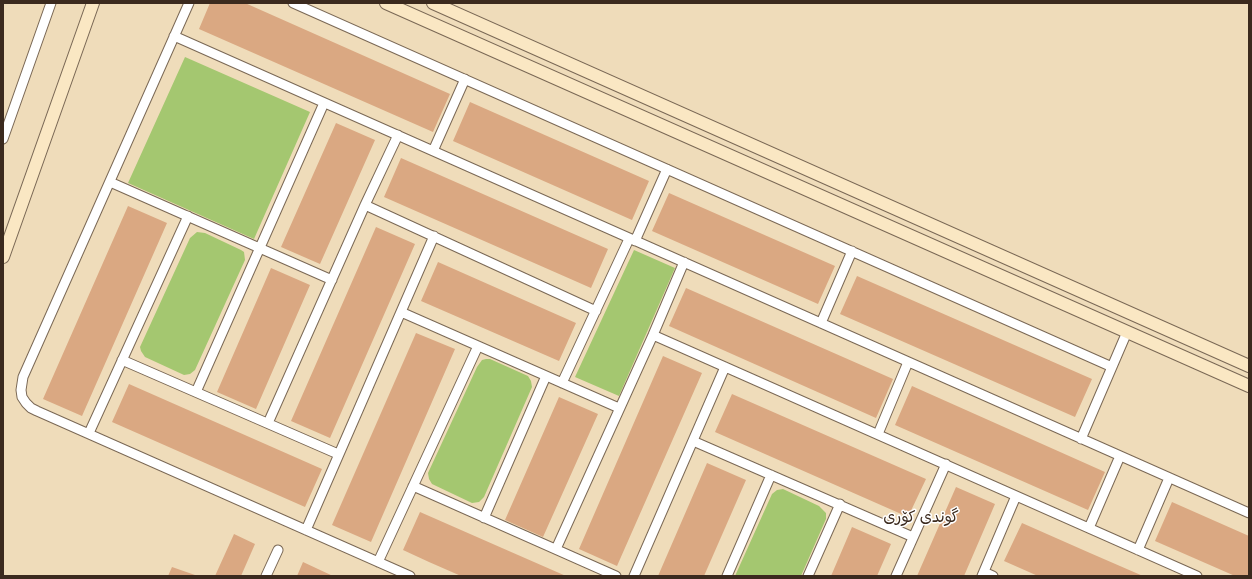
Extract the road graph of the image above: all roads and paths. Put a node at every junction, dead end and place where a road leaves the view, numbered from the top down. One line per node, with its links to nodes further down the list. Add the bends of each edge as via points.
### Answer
1 (51, 3): 11 (street)
2 (93, 3): 23 (street)
3 (189, 3): 7 (street)
4 (293, 3): 8 (street)
5 (386, 3): 22 (street)
6 (433, 3): 18 (street)
7 (174, 36): 9 (street); 14 (street)
8 (465, 79): 12 (street); 13 (street)
9 (324, 102): 10 (street); 20 (street)
10 (398, 135): 12 (street); 15 (street)
11 (3, 139)
12 (433, 151): 19 (street)
13 (667, 169): 19 (street); 21 (street)
14 (110, 182): 16 (street); 43 (street, via 21,383 22,397 31,408)
15 (365, 205): 17 (street); 25 (street)
16 (188, 216): 20 (street); 32 (street)
17 (434, 236): 26 (street); 27 (street)
18 (960, 238): 22 (street); 34 (street)
19 (632, 240): 24 (street); 26 (street)
20 (260, 248): 25 (street); 40 (street)
21 (852, 251): 28 (street); 36 (street)
22 (952, 254): 29 (street)
23 (3, 257)
24 (684, 262): 28 (street); 30 (street)
25 (332, 280): 42 (street)
26 (596, 311): 38 (street)
27 (401, 312): 31 (street); 47 (street)
28 (821, 324): 33 (street)
29 (1127, 332): 36 (street); 39 (street)
30 (654, 335): 35 (street); 41 (street)
31 (478, 346): 37 (street); 52 (street)
32 (122, 360): 40 (street); 43 (street)
33 (908, 362): 44 (street); 45 (street)
34 (1249, 366)
35 (725, 367): 44 (street); 46 (street)
36 (1112, 367): 45 (street)
37 (546, 376): 38 (street); 56 (street)
38 (562, 383): 41 (street)
39 (1249, 386)
40 (196, 392): 42 (street)
41 (619, 408): 61 (street)
42 (268, 424): 47 (street)
43 (89, 433): 58 (street)
44 (878, 434): 49 (street)
45 (1081, 439): 48 (street)
46 (693, 441): 50 (street); 68 (street)
47 (338, 454): 58 (street)
48 (1120, 456): 51 (street); 57 (street)
49 (946, 464): 53 (street); 59 (street)
50 (770, 475): 54 (street); 69 (street)
51 (1169, 478): 55 (street); 62 (street)
52 (413, 486): 56 (street); 63 (street)
53 (1016, 496): 57 (street); 64 (street)
54 (840, 504): 59 (street); 70 (street)
55 (1249, 514)
56 (484, 518): 61 (street)
57 (1089, 528): 62 (street)
58 (306, 530): 63 (street)
59 (913, 537): 71 (street)
60 (278, 550): 65 (street)
61 (556, 550): 67 (street)
62 (1138, 550): 73 (street)
63 (378, 562): 66 (street)
64 (983, 574): 72 (street)
65 (266, 576)
66 (410, 576)
67 (616, 576)
68 (634, 576)
69 (727, 576)
70 (808, 576)
71 (896, 576)
72 (993, 576)
73 (1197, 576)

